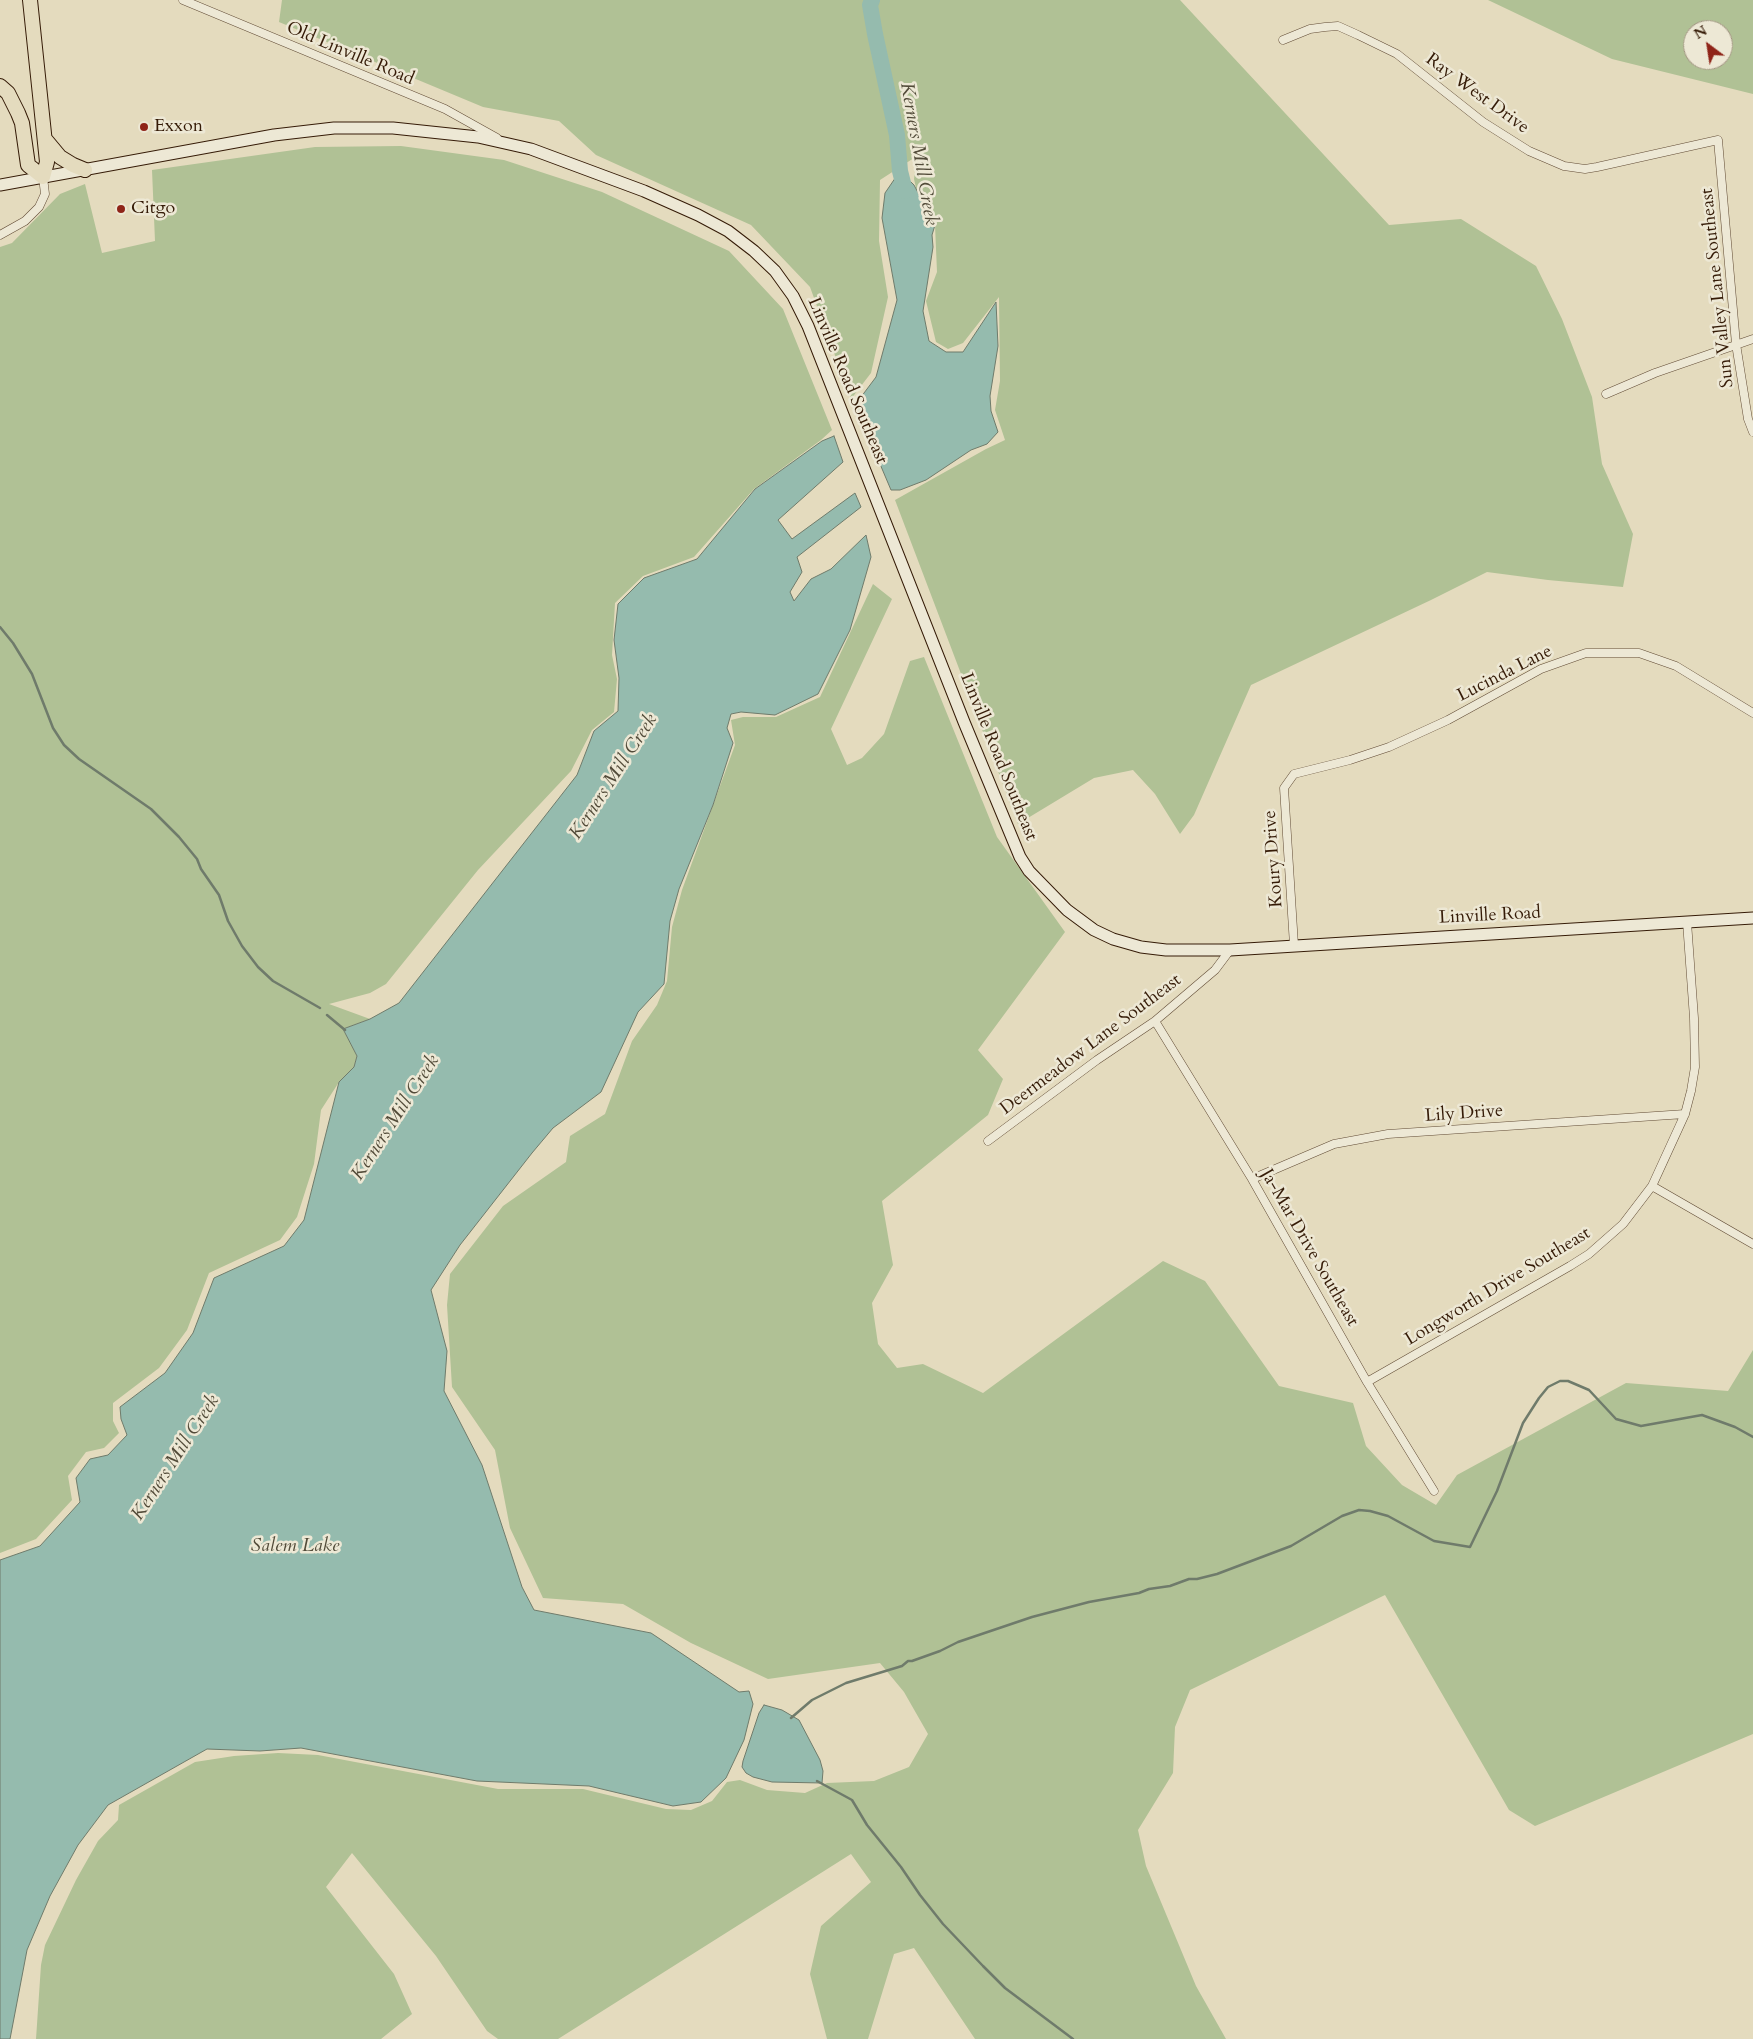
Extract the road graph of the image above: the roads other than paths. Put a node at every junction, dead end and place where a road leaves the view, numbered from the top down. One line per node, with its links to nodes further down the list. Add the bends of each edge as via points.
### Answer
1 (30, 0): 5 (highway)
2 (183, 0): 7 (street, Old Linville Road, via 445,109)
3 (1283, 40): 6 (street, Ray West Drive, via 1310,29 1338,26 1397,54 1483,122 1529,151 1564,166 1597,167)
4 (0, 86): 9 (highway, via 8,93 22,123 28,165)
5 (45, 138): 8 (highway, via 60,157); 9 (highway, via 47,162)
6 (1718, 140): 13 (street, Sun Valley Lane Southeast)
7 (503, 142): 8 (main road, Linville Road Southeast, via 451,132 334,128 274,135); 21 (main road, Linville Road Southeast, via 559,158 698,215 741,241 775,271 793,296 808,326 967,730 1011,838 1029,871 1067,910 1094,930 1113,939 1158,949)
8 (85, 170): 9 (main road, Linville Road Southeast)
9 (43, 178): 10 (main road, Linville Road Southeast); 11 (street, via 45,194 39,207 26,221)
10 (0, 186)
11 (0, 235)
12 (1753, 339): 13 (street)
13 (1736, 344): 14 (street); 15 (street, Sun Valley Lane Southeast)
14 (1606, 394)
15 (1753, 432)
16 (1753, 713): 17 (street, Lucinda Lane, via 1676,666 1639,653 1586,653 1541,669 1448,720 1389,747)
17 (1294, 774): 20 (street, Koury Drive, via 1284,788)
18 (1753, 918): 19 (main road, Linville Road)
19 (1687, 922): 20 (main road, Linville Road); 23 (street, Longworth Drive Southeast, via 1695,1051)
20 (1294, 945): 21 (main road, Linville Road)
21 (1230, 950): 22 (street, Deermeadow Lane Southeast, via 1215,970)
22 (1155, 1021): 24 (street, Deermeadow Lane Southeast); 25 (street, Ja-Mar Drive Southeast)
23 (1685, 1114): 25 (street, Lily Drive, via 1388,1134 1334,1144); 26 (street, Longworth Drive Southeast)
24 (988, 1141)
25 (1252, 1179): 28 (street, Ja-Mar Drive Southeast)
26 (1652, 1186): 27 (street); 28 (street, Longworth Drive Southeast, via 1623,1224 1589,1254)
27 (1753, 1244)
28 (1367, 1382): 29 (street, Ja-Mar Drive Southeast)
29 (1434, 1491)

